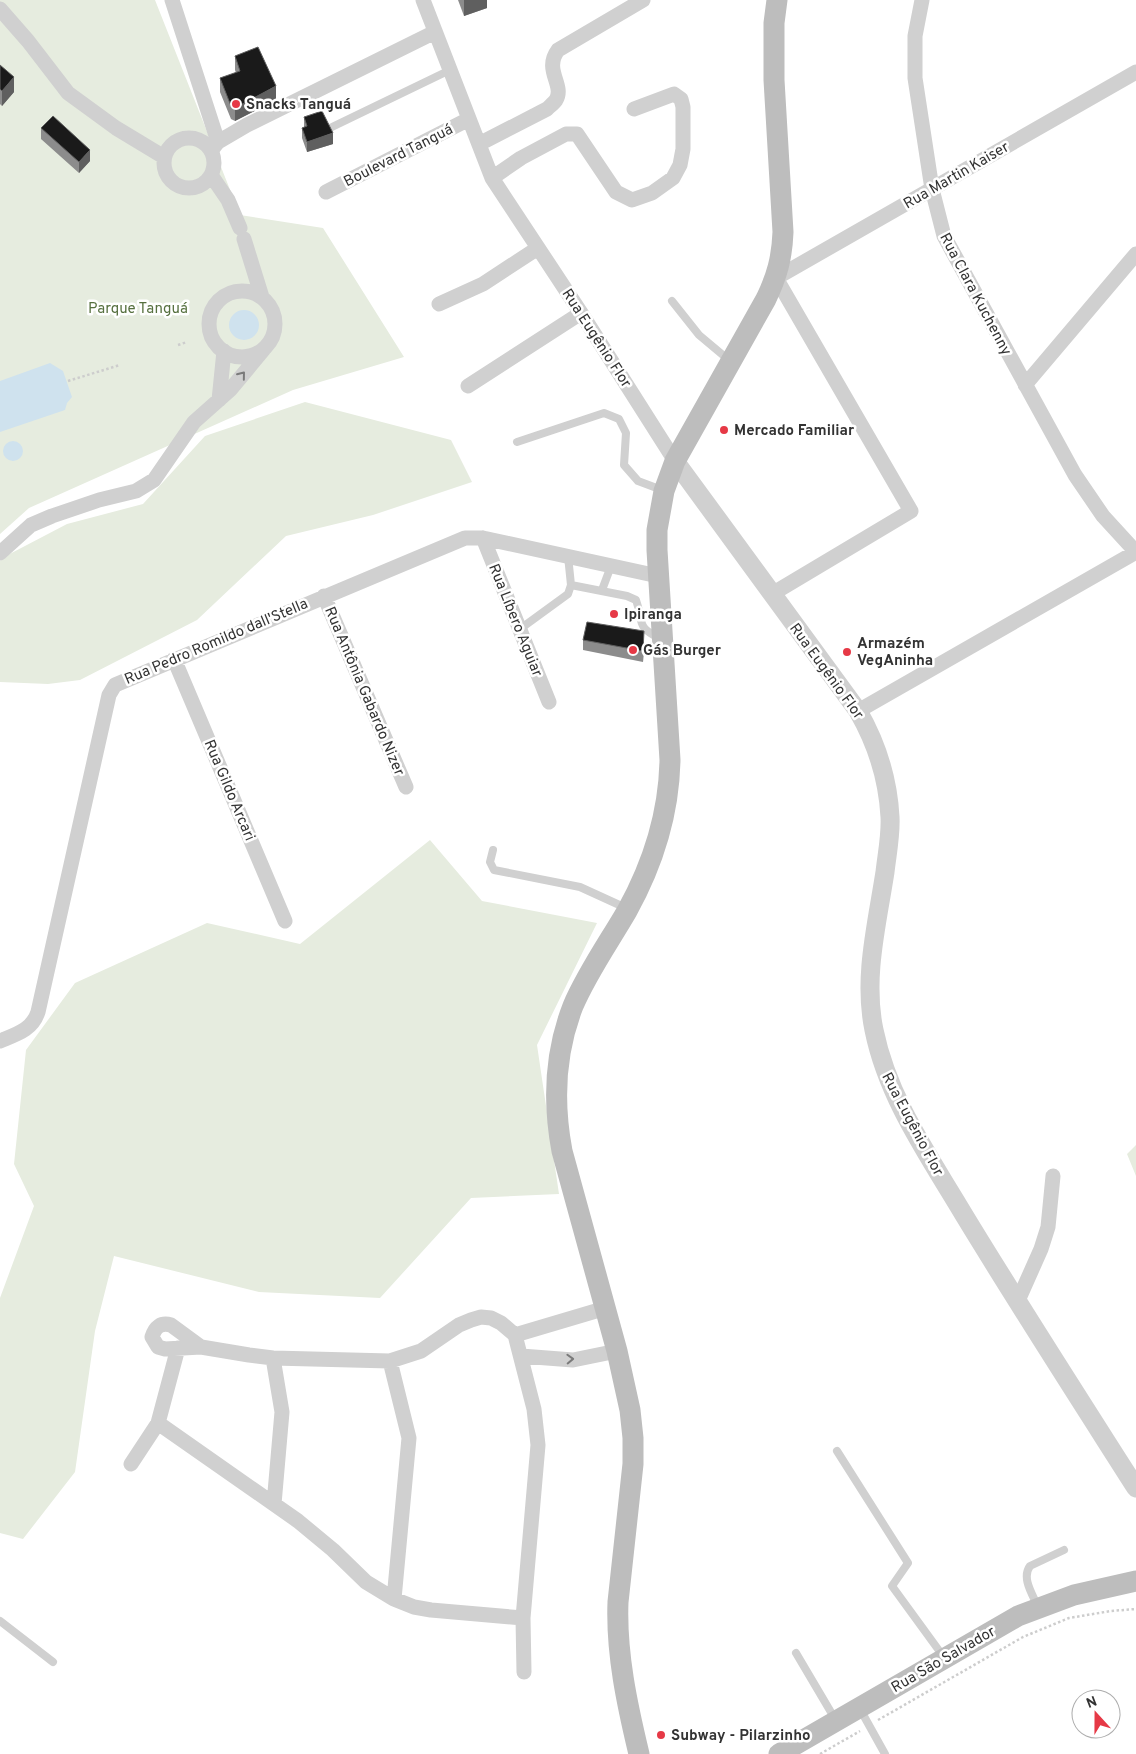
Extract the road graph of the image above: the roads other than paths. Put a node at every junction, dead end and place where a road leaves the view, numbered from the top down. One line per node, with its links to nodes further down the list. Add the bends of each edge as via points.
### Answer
1 (172, 0): 14 (street)
2 (423, 0): 7 (street, Rua Eugênio Flor)
3 (643, 0): 13 (street, via 558,50 552,57 552,68 558,92 556,101 547,109)
4 (777, 0): 22 (main road, via 774,72 783,232 782,256)
5 (922, 0): 18 (street, Rua Clara Kuchenny, via 915,36 915,78)
6 (0, 9): 15 (street, via 68,93)
7 (436, 32): 8 (street, Rua Eugênio Flor); 14 (street, via 247,125)
8 (450, 70): 11 (street, Rua Eugênio Flor); 12 (lane)
9 (1136, 72): 18 (street, Rua Martin Kaiser)
10 (634, 109): 17 (street, via 674,94 681,99 683,108 680,165 673,178 652,193 632,200 616,192 577,134 566,134)
11 (469, 119): 13 (street, Rua Eugênio Flor); 19 (street, Boulevard Tanguá)
12 (332, 127)
13 (479, 144): 17 (street, Rua Eugênio Flor)
14 (215, 147): 15 (street, via 186,138 174,143); 16 (street)
15 (164, 158): 16 (street, via 168,178 179,186 194,188)
16 (211, 175): 23 (street, via 228,200)
17 (492, 178): 20 (street, Rua Eugênio Flor)
18 (932, 189): 22 (street, Rua Martin Kaiser); 30 (street, Rua Clara Kuchenny, via 944,236)
19 (326, 192)
20 (538, 248): 25 (street, via 483,284); 26 (street, Rua Eugênio Flor)
21 (1136, 254): 30 (street)
22 (776, 278): 29 (main road); 44 (street, via 911,512)
23 (262, 297): 27 (street, via 275,316 276,328); 28 (street, via 240,290 218,301 209,322 216,344)
24 (672, 301): 29 (lane, via 699,335)
25 (439, 304)
26 (581, 313): 31 (street); 34 (street, Rua Eugênio Flor)
27 (264, 349): 28 (street, via 243,357); 32 (street, one-way to 27)
28 (224, 351): 32 (street)
29 (732, 362): 34 (main road)
30 (1025, 385): 37 (street, Rua Clara Kuchenny, via 1089,497)
31 (468, 386)
32 (219, 400): 38 (street, via 194,422 154,480 136,491 99,500 31,525)
33 (517, 442): 35 (lane, via 604,413 620,418 626,433 624,465 638,481)
34 (675, 461): 35 (main road); 44 (street, Rua Eugênio Flor)
35 (664, 491): 41 (main road, via 658,530)
36 (483, 538): 39 (street, Rua Pedro Romildo dall'Stella); 45 (street, Rua Pedro Romildo dall'Stella, via 457,539); 46 (street, Rua Líbero Aguiar)
37 (1136, 552): 50 (street)
38 (0, 553)
39 (568, 556): 40 (street, Rua Pedro Romildo dall'Stella); 42 (lane)
40 (611, 566): 41 (street, Rua Pedro Romildo dall'Stella); 43 (lane)
41 (658, 576): 47 (main road)
42 (571, 585): 43 (lane); 46 (lane, via 568,594)
43 (602, 590): 47 (lane, via 636,600 645,631)
44 (772, 594): 50 (street, Rua Eugênio Flor)
45 (324, 596): 48 (street, Rua Pedro Romildo dall'Stella); 51 (street, Rua Antônia Gabardo Nizer)
46 (520, 629): 49 (street, Rua Líbero Aguiar)
47 (662, 640): 53 (main road, via 670,780 657,845)
48 (174, 659): 54 (street, Rua Gildo Arcari); 55 (street, Rua Pedro Romildo dall'Stella, via 120,682 111,690 38,1012 31,1025)
49 (550, 702)
50 (858, 710): 57 (street, Rua Eugênio Flor, via 882,766 890,817 889,845 870,971 870,1000 882,1063 890,1086 916,1134)
51 (406, 786)
52 (493, 850): 53 (lane, via 490,862 494,870 580,888)
53 (628, 908): 58 (main road, via 573,1007 558,1063 556,1094 562,1152)
54 (285, 921)
55 (0, 1041)
56 (1053, 1176): 57 (street, via 1048,1227)
57 (1017, 1303): 69 (street, Rua Eugênio Flor)
58 (606, 1308): 59 (street); 62 (main road)
59 (515, 1335): 63 (street); 65 (street, via 492,1318 476,1318 459,1325 421,1351)
60 (201, 1347): 61 (street); 61 (street, via 171,1325 154,1330 152,1337 158,1347); 64 (street)
61 (178, 1348): 66 (street)
62 (617, 1351): 63 (street, one-way to 62, via 573,1360); 83 (main road, via 630,1410 633,1447 617,1623 622,1671)
63 (521, 1356): 75 (street, via 534,1409 538,1445)
64 (273, 1358): 65 (street); 70 (street, via 282,1412)
65 (390, 1361): 73 (street, via 409,1438)
66 (158, 1423): 68 (street); 70 (street)
67 (837, 1451): 78 (lane, via 908,1563 892,1586)
68 (132, 1464)
69 (1131, 1477)
70 (274, 1504): 73 (street, via 315,1534 366,1582)
71 (1064, 1550): 74 (lane, via 1026,1571 1025,1577)
72 (1129, 1586): 74 (main road, Rua São Salvador, via 1074,1595)
73 (394, 1599): 75 (street, via 431,1610)
74 (1038, 1608): 78 (main road, Rua São Salvador)
75 (523, 1618): 80 (street)
76 (0, 1621): 79 (lane)
77 (796, 1653): 82 (lane)
78 (944, 1658): 81 (main road, Rua São Salvador)
79 (52, 1662)
80 (524, 1672)
81 (864, 1716): 82 (main road, Rua São Salvador); 85 (lane)
82 (836, 1720): 84 (main road, Rua São Salvador)
83 (638, 1754)
84 (778, 1754)
85 (885, 1754)

